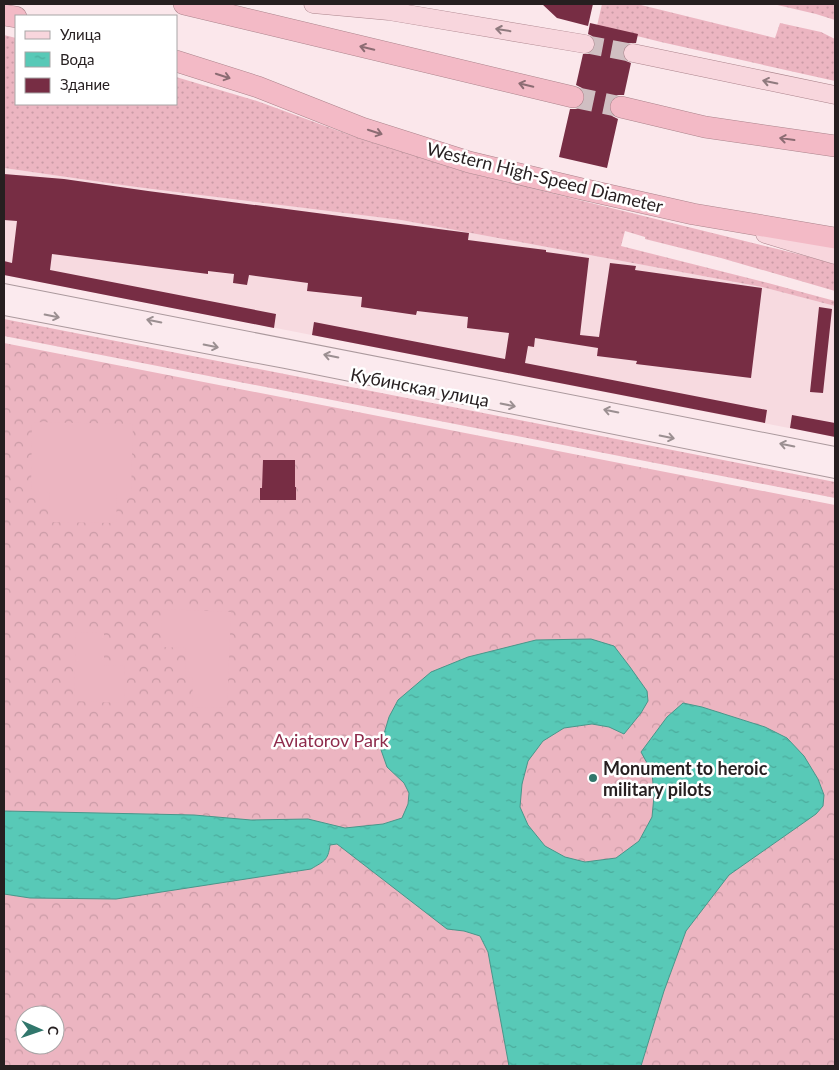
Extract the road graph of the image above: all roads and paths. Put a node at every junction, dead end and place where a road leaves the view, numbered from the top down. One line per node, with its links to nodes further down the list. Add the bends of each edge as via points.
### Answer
1 (184, 4): 7 (highway, one-way to 1)
2 (313, 4): 3 (main road, one-way to 2, via 389,11)
3 (585, 44)
4 (634, 53): 6 (main road, one-way to 4)
5 (178, 62): 10 (highway, Western High-Speed Diameter, one-way to 10, via 258,87 362,128 469,162)
6 (835, 95)
7 (573, 96)
8 (621, 107): 9 (highway, one-way to 8, via 706,127)
9 (835, 146)
10 (692, 214): 11 (highway, Western High-Speed Diameter); 12 (main road)
11 (835, 238)
12 (835, 255)
13 (4, 292): 15 (main road, Кубинская улица, one-way to 13)
14 (4, 307): 16 (main road, Кубинская улица, one-way to 16)
15 (835, 455)
16 (835, 470)

